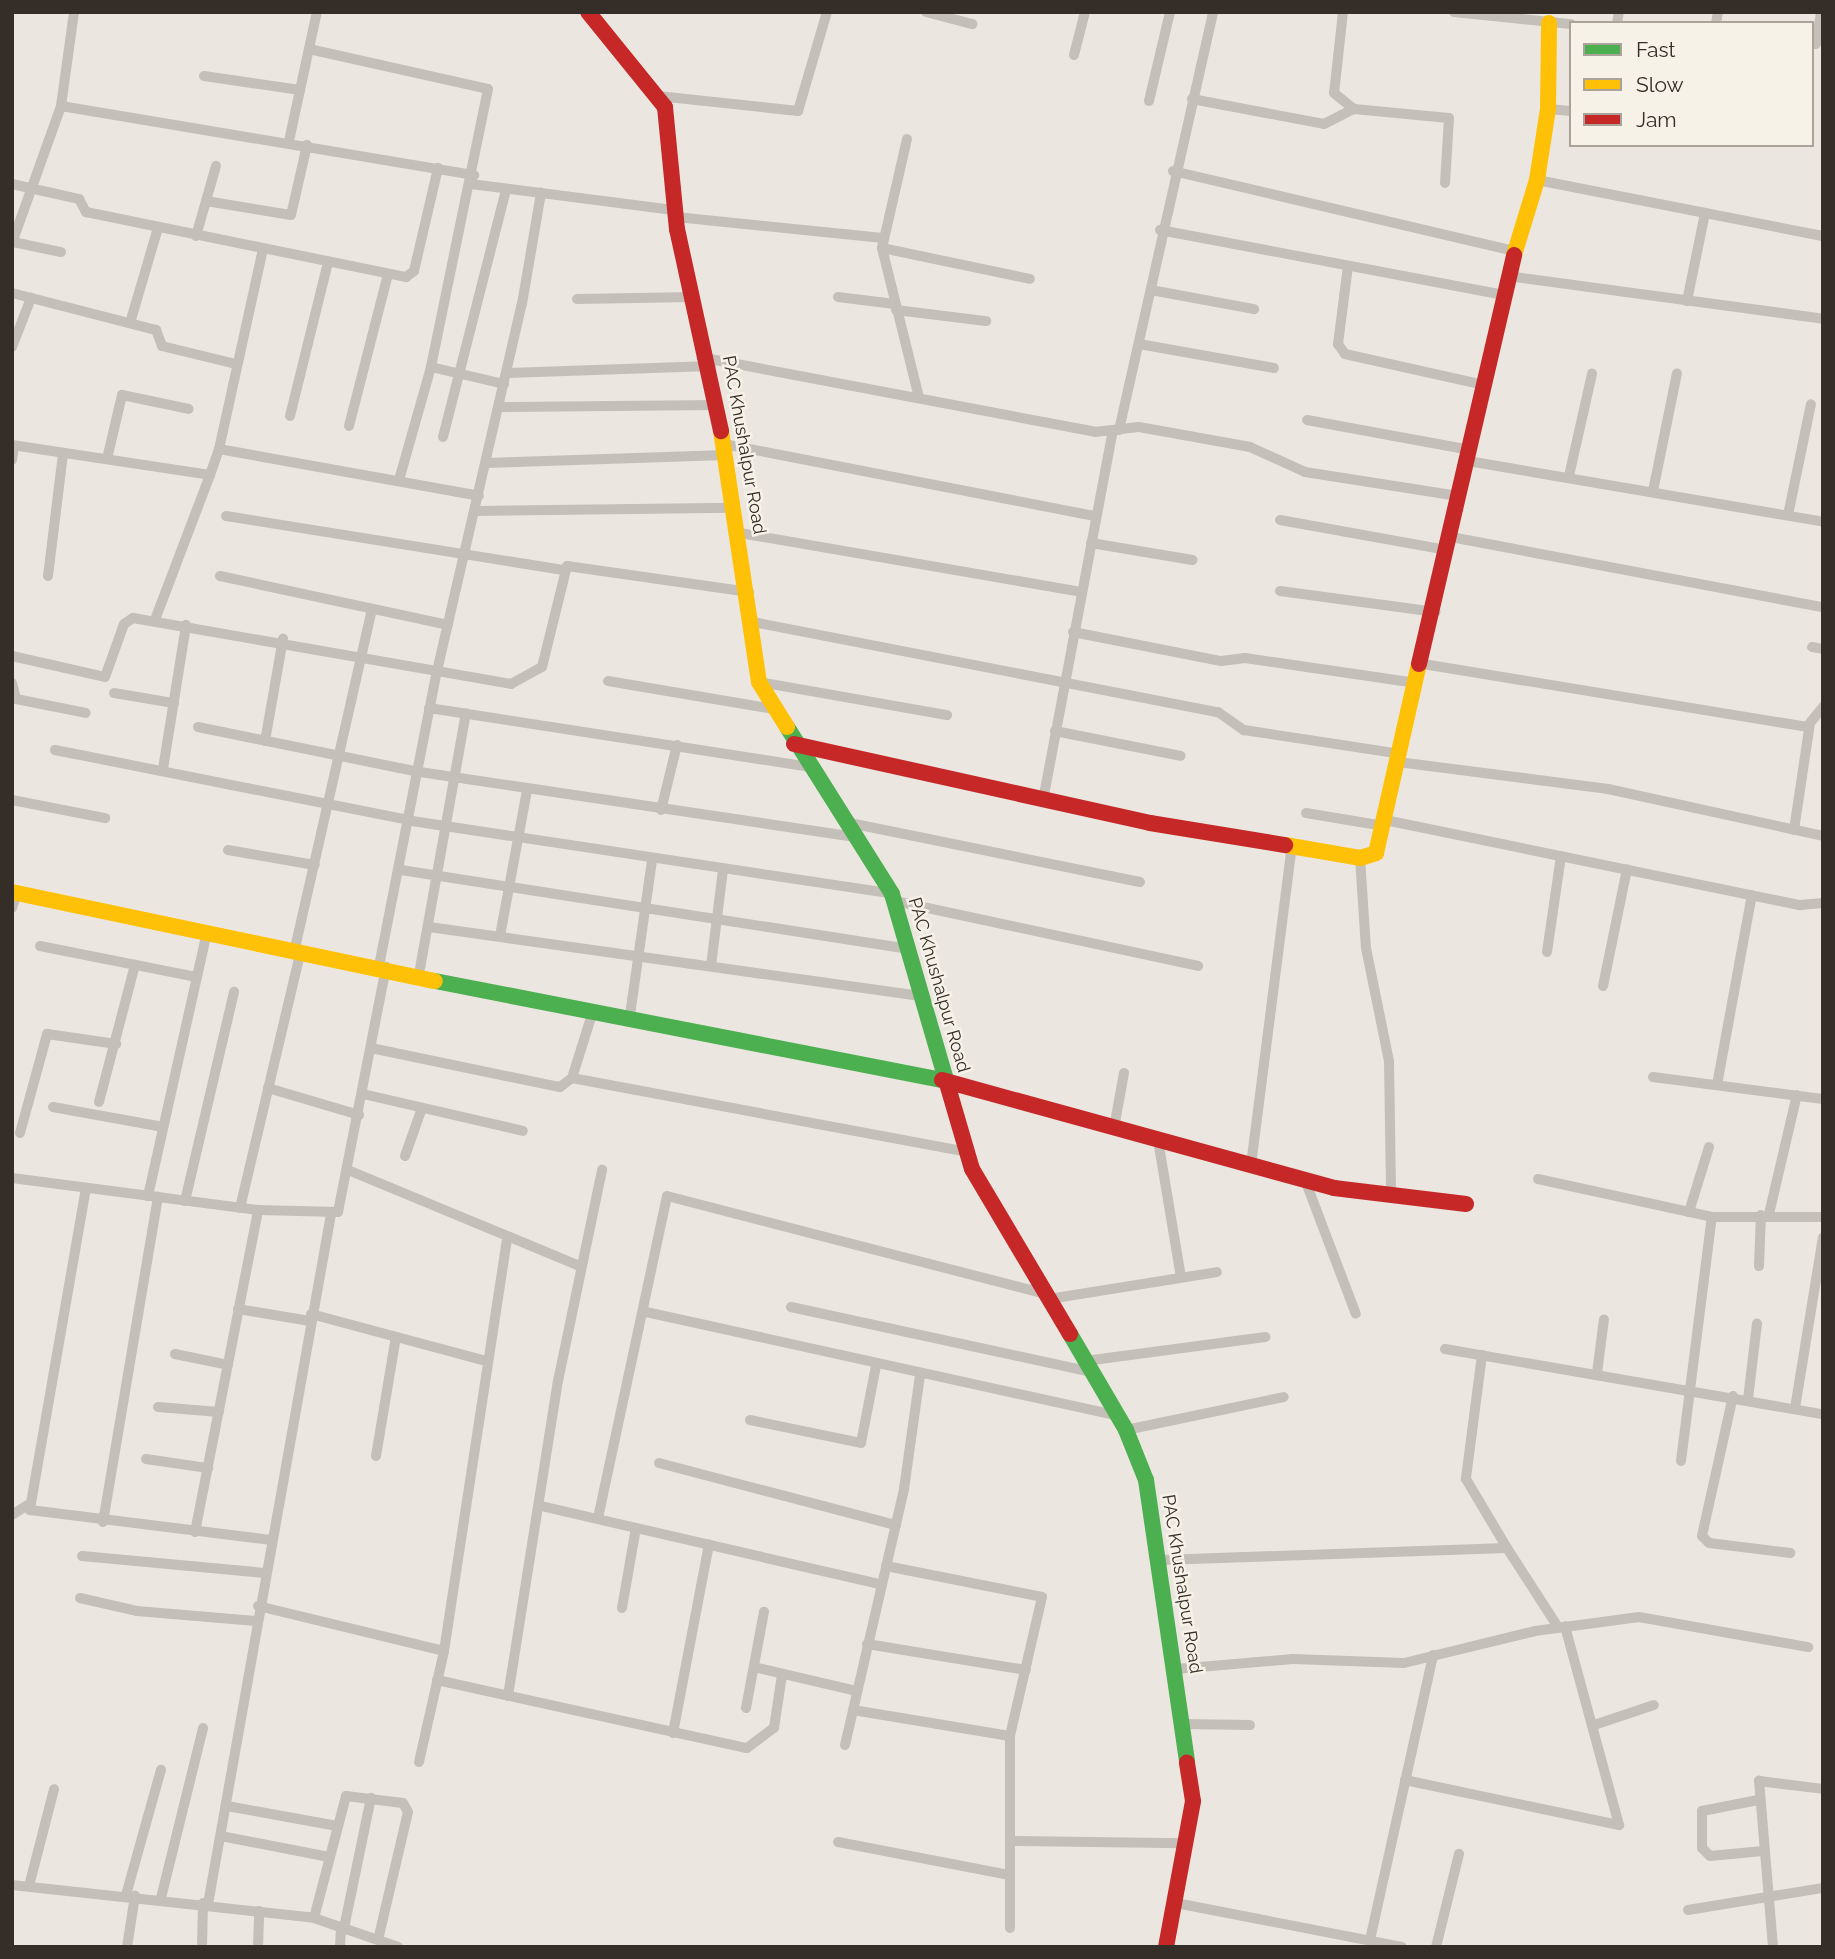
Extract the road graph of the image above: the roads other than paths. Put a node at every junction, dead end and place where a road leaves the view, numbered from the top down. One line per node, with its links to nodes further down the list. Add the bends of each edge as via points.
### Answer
1 (63, 12): 12 (street)
2 (317, 12): 18 (street)
3 (587, 12): 22 (street, PAC Khushalpur Road)
4 (827, 12): 22 (street, via 798,111)
5 (926, 12): 15 (street)
6 (1085, 12): 19 (street)
7 (1170, 12): 24 (street)
8 (1213, 12): 23 (street)
9 (1343, 12): 26 (street, via 1334,93)
10 (1454, 12): 13 (street)
11 (1821, 12): 17 (street)
12 (75, 14): 25 (street)
13 (1479, 14): 14 (street)
14 (1549, 23): 16 (street); 27 (street)
15 (972, 24)
16 (1569, 24)
17 (1817, 44)
18 (309, 49): 21 (street); 35 (street, via 483,85 489,96)
19 (1074, 55)
20 (204, 76): 21 (street)
21 (300, 90): 30 (street)
22 (658, 96): 44 (street, PAC Khushalpur Road, via 668,124)
23 (1192, 99): 26 (street, via 1324,124); 34 (street)
24 (1149, 101)
25 (61, 106): 30 (street); 39 (street)
26 (1354, 109): 37 (street, via 1449,118)
27 (1548, 109): 28 (street); 36 (street)
28 (1569, 111)
29 (907, 139): 50 (street)
30 (289, 141): 31 (street)
31 (307, 145): 33 (street); 42 (street, via 291,215)
32 (216, 166): 42 (street)
33 (438, 168): 35 (street); 56 (street, via 414,271)
34 (1173, 171): 46 (street); 52 (street)
35 (472, 180): 40 (street); 76 (street)
36 (1537, 180): 43 (street); 52 (street)
37 (1445, 183)
38 (12, 184): 39 (street)
39 (32, 189): 45 (street, via 79,199 86,212); 49 (street)
40 (506, 189): 41 (street); 78 (street)
41 (541, 193): 44 (street); 81 (street)
42 (206, 201): 47 (street)
43 (1705, 213): 48 (street); 66 (street)
44 (676, 214): 50 (street); 62 (street, PAC Khushalpur Road)
45 (158, 228): 47 (street); 71 (street)
46 (1160, 230): 55 (street); 59 (street)
47 (196, 236): 51 (street)
48 (1823, 236)
49 (12, 243): 53 (street)
50 (882, 243): 58 (street); 67 (street)
51 (262, 249): 54 (street); 75 (street)
52 (1515, 251): 57 (street)
53 (61, 252)
54 (328, 262): 56 (street); 88 (street)
55 (1348, 266): 61 (street); 82 (street, via 1338,344 1345,354)
56 (388, 274): 90 (street)
57 (1507, 276): 61 (street); 66 (street)
58 (1030, 279)
59 (1151, 290): 68 (street); 72 (street)
60 (12, 293): 64 (street)
61 (1504, 296): 82 (street)
62 (694, 297): 65 (street); 74 (street, PAC Khushalpur Road)
63 (838, 297): 67 (street)
64 (31, 298): 71 (street); 73 (street)
65 (577, 299)
66 (1688, 301): 69 (street)
67 (895, 307): 70 (street); 83 (street)
68 (1254, 309)
69 (1823, 319)
70 (986, 321)
71 (130, 323): 75 (street, via 158,331 162,346)
72 (1139, 344): 77 (street); 91 (street)
73 (12, 347)
74 (711, 362): 81 (street); 83 (street); 85 (street, PAC Khushalpur Road)
75 (236, 364): 94 (street)
76 (431, 367): 78 (street); 103 (street)
77 (1274, 368)
78 (461, 373): 81 (street); 92 (street)
79 (1677, 373): 104 (street)
80 (1592, 374): 102 (street)
81 (506, 378): 86 (street)
82 (1484, 384): 97 (street)
83 (919, 398): 91 (street)
84 (1811, 404): 109 (street)
85 (718, 405): 86 (street); 95 (street, PAC Khushalpur Road)
86 (499, 407): 100 (street)
87 (189, 409): 98 (street, via 122,395)
88 (290, 416)
89 (1307, 420): 97 (street)
90 (349, 426)
91 (1116, 430): 106 (street, via 1139,427 1250,447 1305,472); 111 (street)
92 (443, 437)
93 (13, 445): 96 (street); 99 (street)
94 (219, 449): 101 (street); 103 (street)
95 (725, 450): 100 (street); 107 (street, PAC Khushalpur Road); 111 (street)
96 (63, 453): 98 (street); 120 (street)
97 (1469, 456): 102 (street); 106 (street)
98 (107, 459): 101 (street)
99 (12, 460)
100 (486, 463): 105 (street)
101 (210, 475): 128 (street)
102 (1569, 476): 104 (street)
103 (399, 480): 105 (street)
104 (1653, 491): 109 (street)
105 (479, 496): 108 (street)
106 (1458, 496): 116 (street)
107 (735, 508): 108 (street); 114 (street, PAC Khushalpur Road)
108 (475, 511): 117 (street)
109 (1788, 515): 113 (street)
110 (226, 516): 117 (street)
111 (1096, 516): 115 (street)
112 (1280, 520): 116 (street)
113 (1823, 522)
114 (740, 533): 123 (street, PAC Khushalpur Road); 124 (street)
115 (1091, 543): 118 (street); 124 (street)
116 (1449, 543): 125 (street); 127 (street)
117 (465, 558): 119 (street); 131 (street)
118 (1193, 560)
119 (562, 570): 123 (street, via 572,565); 137 (street, via 542,667 534,677 511,684)
120 (48, 576)
121 (220, 576): 126 (street)
122 (1280, 591): 127 (street)
123 (749, 592): 129 (street, PAC Khushalpur Road)
124 (1081, 592): 132 (street)
125 (1823, 607)
126 (372, 609): 131 (street); 135 (street)
127 (1436, 612): 136 (street)
128 (155, 620): 130 (street); 134 (street, via 128,619 105,677)
129 (753, 622): 139 (street, PAC Khushalpur Road); 140 (street)
130 (186, 625): 133 (street); 144 (street)
131 (449, 625): 137 (street)
132 (1073, 632): 140 (street); 142 (street, via 1221,661 1245,658)
133 (283, 639): 135 (street); 154 (street)
134 (12, 656)
135 (364, 658): 137 (street); 158 (street)
136 (1423, 664): 142 (street); 152 (street)
137 (437, 671): 146 (street)
138 (608, 681): 147 (street)
139 (759, 682): 147 (street, PAC Khushalpur Road); 150 (street)
140 (1064, 682): 153 (street); 160 (street, via 1217,712 1244,730)
141 (12, 683): 148 (street, via 16,699)
142 (1416, 683): 160 (street)
143 (114, 693): 144 (street)
144 (174, 703): 162 (street)
145 (1823, 707): 152 (street)
146 (429, 708): 149 (street); 163 (street)
147 (773, 709): 155 (street, PAC Khushalpur Road)
148 (86, 713)
149 (466, 713): 156 (street); 164 (street)
150 (947, 715)
151 (198, 727): 154 (street)
152 (1809, 727): 176 (street)
153 (1055, 731): 159 (street); 166 (street)
154 (265, 741): 158 (street)
155 (794, 744): 161 (street, PAC Khushalpur Road); 166 (street)
156 (677, 745): 161 (street); 169 (street)
157 (55, 750): 162 (street)
158 (340, 756): 163 (street); 168 (street)
159 (1181, 756)
160 (1399, 758): 174 (street); 176 (street, via 1608,789)
161 (809, 767): 173 (street, PAC Khushalpur Road)
162 (163, 769): 168 (street)
163 (419, 772): 164 (street); 172 (street)
164 (456, 778): 165 (street); 175 (street)
165 (527, 790): 169 (street); 179 (street)
166 (1044, 795): 180 (street, via 1150,823)
167 (12, 800): 171 (street)
168 (329, 803): 172 (street); 185 (street)
169 (661, 810): 178 (street)
170 (1306, 813): 174 (street)
171 (105, 818)
172 (412, 821): 175 (street); 187 (street)
173 (845, 822): 178 (street, PAC Khushalpur Road); 190 (street)
174 (1385, 823): 182 (street); 183 (street, via 1376,853)
175 (446, 827): 179 (street); 189 (street)
176 (1794, 830): 177 (street)
177 (1823, 836)
178 (855, 837): 193 (street, PAC Khushalpur Road)
179 (515, 838): 184 (street); 191 (street)
180 (1292, 847): 183 (street); 240 (street)
181 (228, 850): 185 (street)
182 (1561, 856): 186 (street); 204 (street)
183 (1360, 858): 247 (street, via 1366,948 1389,1061)
184 (652, 860): 188 (street); 196 (street)
185 (315, 865): 202 (street)
186 (1628, 869): 192 (street); 212 (street)
187 (401, 870): 189 (street); 209 (street)
188 (723, 870): 193 (street); 197 (street)
189 (438, 875): 191 (street); 198 (street)
190 (1140, 882)
191 (508, 886): 196 (street); 200 (street)
192 (1752, 895): 195 (street); 223 (street)
193 (893, 897): 203 (street, PAC Khushalpur Road); 208 (street)
194 (14, 898): 199 (street)
195 (1823, 903)
196 (646, 908): 197 (street); 205 (street)
197 (717, 919): 203 (street); 207 (street)
198 (429, 928): 200 (street); 210 (street)
199 (207, 931): 202 (street); 211 (street)
200 (500, 936): 205 (street)
201 (40, 946): 206 (street)
202 (298, 949): 209 (street); 224 (street)
203 (909, 949): 214 (street, PAC Khushalpur Road)
204 (1548, 951)
205 (639, 956): 207 (street); 216 (street)
206 (135, 965): 211 (street); 217 (street)
207 (711, 966): 214 (street)
208 (1198, 966)
209 (383, 967): 210 (street); 218 (street)
210 (419, 974): 215 (street)
211 (197, 977): 232 (street)
212 (1603, 986)
213 (234, 992): 249 (street)
214 (922, 996): 222 (street, PAC Khushalpur Road)
215 (592, 1014): 216 (street); 221 (street)
216 (629, 1022): 222 (street)
217 (116, 1044): 228 (street); 235 (street, via 47,1034)
218 (371, 1048): 221 (street, via 553,1087); 225 (street)
219 (1124, 1073): 233 (street)
220 (1653, 1077): 223 (street)
221 (572, 1079): 238 (street)
222 (947, 1081): 233 (street); 238 (street, PAC Khushalpur Road)
223 (1717, 1085): 226 (street)
224 (268, 1088): 231 (street); 251 (street)
225 (363, 1094): 230 (street); 231 (street)
226 (1797, 1095): 227 (street); 255 (street)
227 (1823, 1098)
228 (99, 1102)
229 (52, 1107): 232 (street)
230 (422, 1108): 234 (street); 239 (street)
231 (359, 1115): 241 (street)
232 (163, 1127): 248 (street)
233 (1114, 1128): 236 (street)
234 (523, 1131)
235 (20, 1133)
236 (1157, 1139): 240 (street); 263 (street)
237 (1709, 1147): 253 (street)
238 (967, 1152): 264 (street, PAC Khushalpur Road)
239 (405, 1156)
240 (1251, 1165): 245 (street)
241 (348, 1170): 254 (street, via 341,1208); 258 (street)
242 (602, 1170): 260 (street)
243 (12, 1178): 246 (street)
244 (1538, 1179): 253 (street)
245 (1305, 1180): 247 (street); 268 (street)
246 (86, 1188): 248 (street); 298 (street)
247 (1391, 1195): 250 (street)
248 (153, 1197): 249 (street); 302 (street)
249 (185, 1201): 251 (street)
250 (1466, 1204)
251 (240, 1208): 252 (street)
252 (258, 1210): 254 (street); 266 (street)
253 (1689, 1212): 256 (street)
254 (331, 1214): 269 (street)
255 (1765, 1214): 256 (street); 257 (street); 261 (street)
256 (1712, 1217): 283 (street)
257 (1823, 1217)
258 (507, 1237): 260 (street); 277 (street)
259 (1823, 1237): 288 (street)
260 (580, 1266): 299 (street)
261 (1759, 1266)
262 (1217, 1272): 263 (street)
263 (1181, 1277): 264 (street)
264 (1047, 1297): 267 (street, via 671,1194 664,1200); 280 (street, PAC Khushalpur Road)
265 (791, 1307): 280 (street)
266 (238, 1309): 269 (street); 278 (street)
267 (646, 1312): 279 (street); 301 (street)
268 (1356, 1314)
269 (311, 1317): 272 (street); 306 (street)
270 (1604, 1320): 281 (street)
271 (1757, 1324): 286 (street)
272 (396, 1337): 277 (street); 293 (street)
273 (1265, 1337): 280 (street)
274 (1445, 1349): 276 (street)
275 (175, 1354): 278 (street)
276 (1482, 1354): 281 (street); 308 (street, via 1466,1479)
277 (484, 1360): 323 (street)
278 (228, 1365): 289 (street)
279 (876, 1366): 282 (street); 291 (street, via 861,1443)
280 (1089, 1366): 292 (street, PAC Khushalpur Road)
281 (1597, 1373): 283 (street)
282 (920, 1375): 292 (street); 303 (street)
283 (1695, 1388): 284 (street); 295 (street)
284 (1733, 1396): 286 (street); 309 (street, via 1702,1536 1709,1543)
285 (1284, 1397): 292 (street)
286 (1748, 1399): 288 (street)
287 (159, 1407): 289 (street)
288 (1795, 1408): 290 (street)
289 (219, 1412): 297 (street)
290 (1823, 1414)
291 (750, 1420)
292 (1122, 1423): 311 (street, PAC Khushalpur Road, via 1156,1515)
293 (376, 1456)
294 (146, 1459): 297 (street)
295 (1681, 1461)
296 (659, 1463): 303 (street)
297 (208, 1468): 305 (street)
298 (29, 1504): 300 (street); 302 (street, via 40,1515)
299 (541, 1506): 301 (street); 331 (street)
300 (12, 1515)
301 (598, 1518): 304 (street)
302 (103, 1522): 305 (street)
303 (896, 1525): 312 (street)
304 (636, 1528): 307 (street); 317 (street)
305 (195, 1532): 306 (street)
306 (270, 1540): 313 (street)
307 (709, 1544): 314 (street); 339 (street)
308 (1507, 1548): 311 (street); 320 (street)
309 (1790, 1553)
310 (82, 1556): 313 (street)
311 (1161, 1560): 326 (street, PAC Khushalpur Road)
312 (886, 1566): 314 (street); 327 (street, via 1042,1597)
313 (264, 1573): 316 (street)
314 (882, 1585): 321 (street)
315 (80, 1598): 319 (street, via 137,1611)
316 (258, 1606): 319 (street); 323 (street)
317 (622, 1608)
318 (764, 1612): 325 (street)
319 (255, 1627): 349 (street)
320 (1562, 1627): 322 (street, via 1639,1617); 324 (street); 337 (street)
321 (867, 1644): 327 (street); 330 (street)
322 (1808, 1647)
323 (444, 1651): 329 (street)
324 (1433, 1655): 326 (street, via 1390,1664 1293,1659); 344 (street)
325 (754, 1667): 328 (street); 333 (street)
326 (1176, 1669): 335 (street, PAC Khushalpur Road)
327 (1026, 1670): 340 (street)
328 (782, 1675): 330 (street); 339 (street, via 774,1728 756,1746 739,1748)
329 (438, 1680): 331 (street); 342 (street)
330 (857, 1691): 334 (street)
331 (508, 1696): 339 (street)
332 (1654, 1705): 337 (street)
333 (746, 1707)
334 (853, 1710): 340 (street); 341 (street)
335 (1183, 1724): 336 (street); 354 (street, PAC Khushalpur Road, via 1193,1801)
336 (1250, 1725)
337 (1594, 1725): 344 (street, via 1620,1817 1616,1827)
338 (203, 1728): 364 (street)
339 (673, 1733)
340 (1010, 1736): 352 (street)
341 (845, 1745)
342 (419, 1762)
343 (161, 1770): 362 (street)
344 (1405, 1780): 373 (street)
345 (54, 1789): 360 (street)
346 (1823, 1789): 348 (street, via 1769,1779 1759,1781)
347 (371, 1798): 350 (street, via 346,1796); 370 (street); 372 (street, via 403,1803 408,1812)
348 (1758, 1800): 355 (street); 355 (street, via 1702,1811 1702,1848 1710,1856)
349 (227, 1806): 350 (street); 351 (street)
350 (337, 1826): 357 (street)
351 (221, 1836): 357 (street); 366 (street)
352 (1010, 1840): 354 (street); 358 (street)
353 (838, 1842): 358 (street)
354 (1186, 1843): 365 (street, PAC Khushalpur Road)
355 (1763, 1851): 363 (street)
356 (1459, 1854): 381 (street)
357 (329, 1857): 369 (street)
358 (1010, 1875): 371 (street)
359 (12, 1885): 360 (street)
360 (29, 1886): 362 (street)
361 (1823, 1888): 363 (street)
362 (130, 1895): 364 (street); 374 (street)
363 (1768, 1897): 367 (street); 382 (street)
364 (161, 1898): 366 (street)
365 (1176, 1903): 373 (street); 379 (street, PAC Khushalpur Road)
366 (205, 1904): 368 (street); 375 (street)
367 (1688, 1910)
368 (259, 1911): 369 (street); 376 (street)
369 (314, 1918): 370 (street)
370 (343, 1928): 372 (street); 377 (street)
371 (1010, 1928)
372 (378, 1940): 378 (street)
373 (1370, 1940): 380 (street)
374 (127, 1947)
375 (202, 1947)
376 (258, 1947)
377 (340, 1947)
378 (398, 1947)
379 (1166, 1947)
380 (1402, 1947)
381 (1436, 1947)
382 (1773, 1947)

